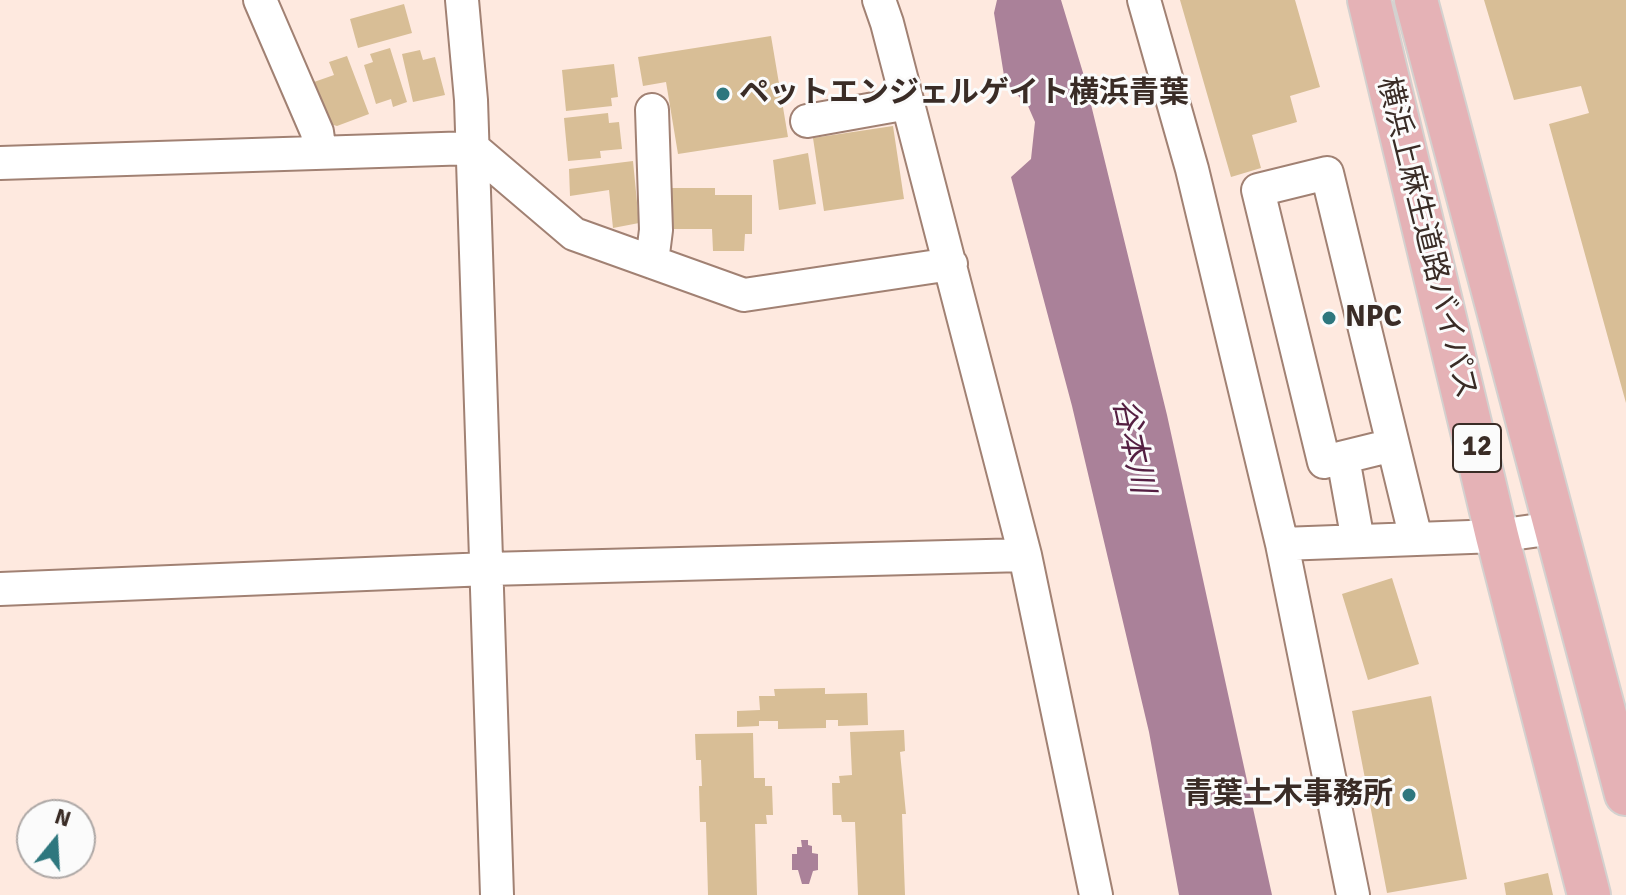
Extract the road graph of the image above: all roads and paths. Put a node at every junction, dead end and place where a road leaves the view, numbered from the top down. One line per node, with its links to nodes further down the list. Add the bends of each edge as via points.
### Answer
1 (260, 0): 11 (street, via 317,132)
2 (462, 0): 10 (street)
3 (879, 0): 7 (street)
4 (1144, 0): 21 (street, via 1192,169)
5 (1369, 0): 18 (main road, 横浜上麻生道路バイパス / 12)
6 (1416, 0): 17 (main road, 横浜上麻生道路バイパス / 12)
7 (908, 103): 9 (street); 14 (street)
8 (652, 110): 13 (street)
9 (807, 121)
10 (473, 148): 11 (street); 13 (street, via 574,234); 23 (street)
11 (320, 153): 12 (street)
12 (0, 163)
13 (652, 262): 14 (street, via 744,295)
14 (951, 264): 22 (street)
15 (1393, 445): 16 (street); 16 (street, via 1327,173 1258,190 1324,462); 19 (street)
16 (1343, 458): 20 (street)
17 (1554, 528): 18 (street); 25 (main road, 横浜上麻生道路バイパス / 12)
18 (1497, 536): 19 (street); 29 (main road, 横浜上麻生道路バイパス / 12)
19 (1416, 539): 20 (street)
20 (1358, 541): 21 (street)
21 (1282, 544): 28 (street)
22 (1025, 555): 23 (street); 27 (street)
23 (488, 569): 24 (street); 26 (street)
24 (0, 589)
25 (1626, 794)
26 (497, 895)
27 (1096, 895)
28 (1353, 895)
29 (1589, 895)

